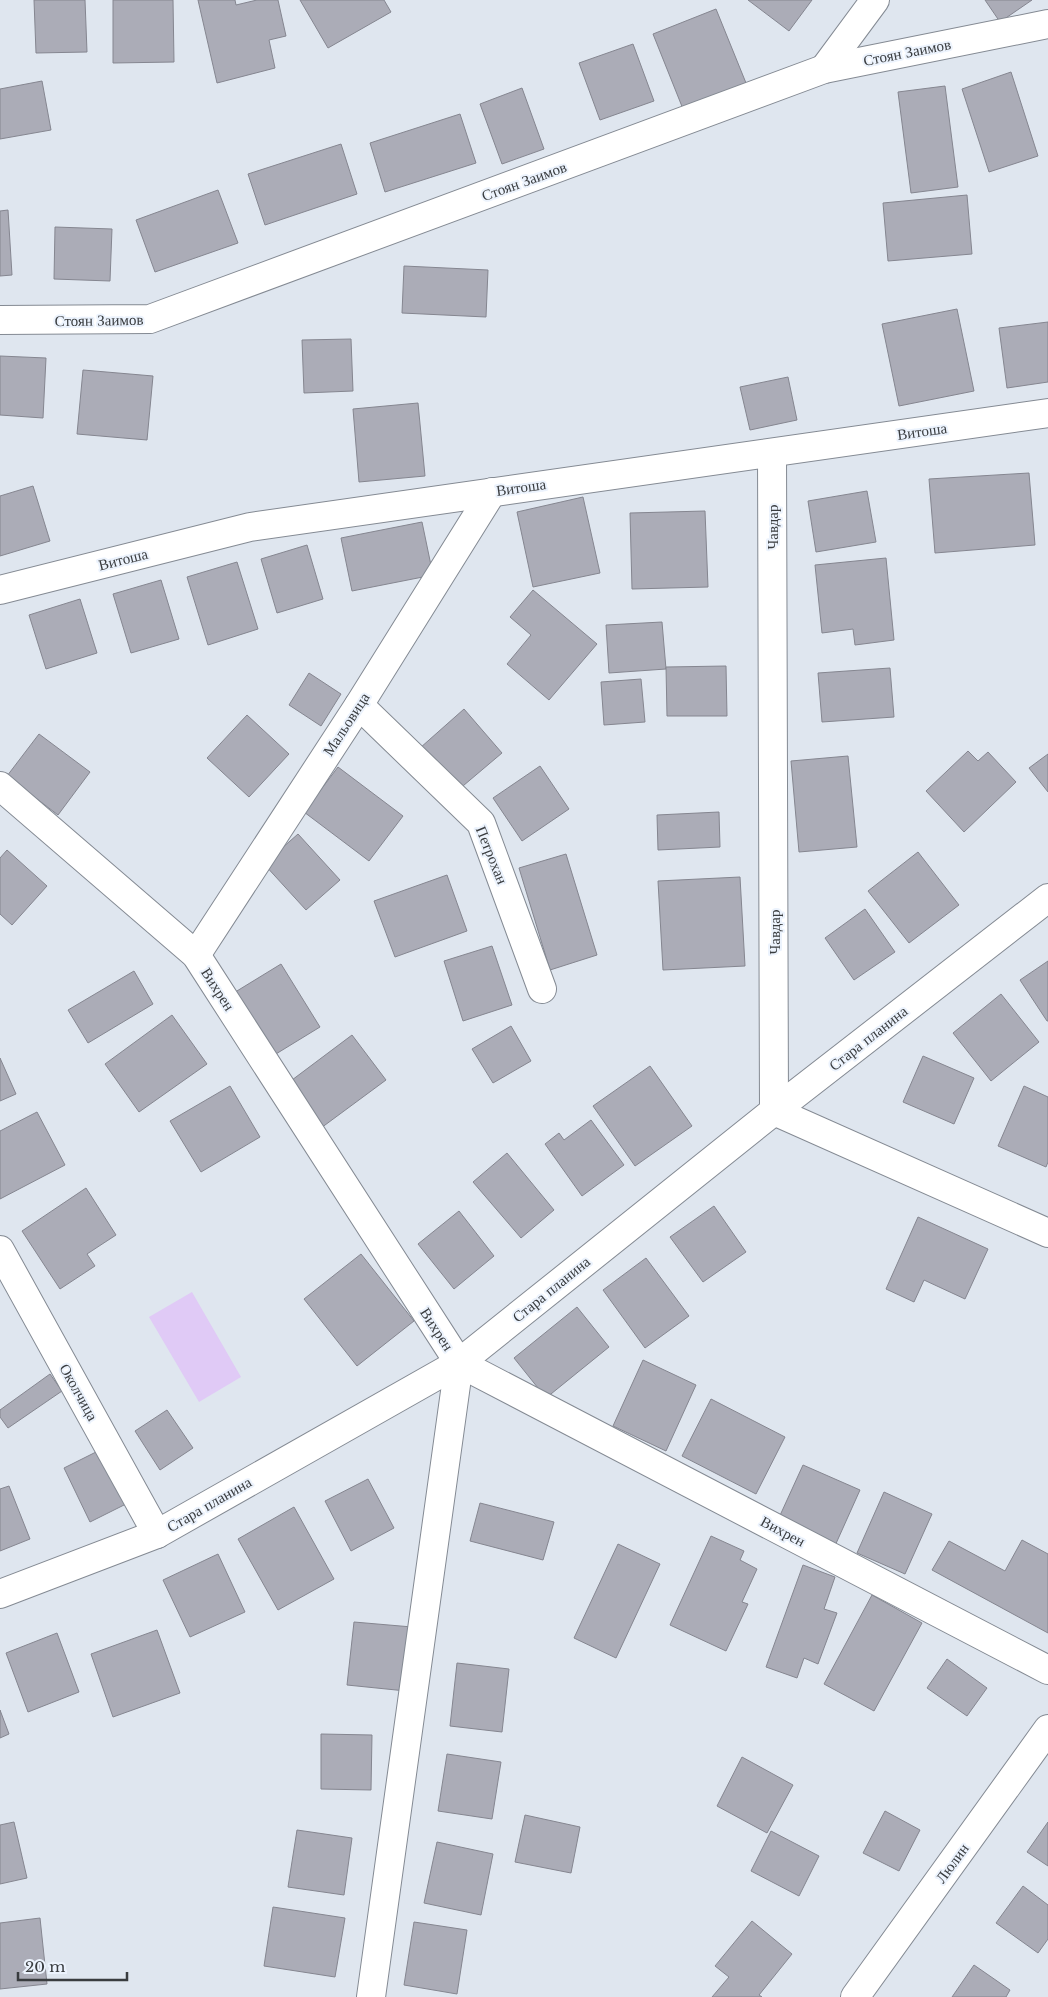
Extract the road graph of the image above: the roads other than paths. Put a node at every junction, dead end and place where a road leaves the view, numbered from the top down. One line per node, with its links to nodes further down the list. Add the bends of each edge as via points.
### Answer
1 (875, 0): 3 (street)
2 (1048, 24): 3 (street, Стоян Заимов)
3 (824, 69): 4 (street, Стоян Заимов, via 150,319)
4 (0, 320)
5 (1048, 413): 6 (street, Витоша)
6 (772, 452): 7 (street, Витоша); 14 (street, Чавдар)
7 (492, 492): 8 (street, Витоша, via 250,526); 9 (street, Мальовица)
8 (0, 590)
9 (359, 705): 12 (street, Мальовица); 13 (street, Петрохан, via 481,823)
10 (0, 786): 12 (street, Вихрен)
11 (1048, 898): 14 (street, Стара планина)
12 (196, 955): 17 (street, Вихрен)
13 (542, 989)
14 (774, 1111): 15 (street); 17 (street, Стара планина)
15 (1048, 1234)
16 (0, 1250): 18 (street, Околчица)
17 (459, 1363): 18 (street, Стара планина); 20 (street, Вихрен); 22 (street)
18 (157, 1534): 19 (street, Стара планина)
19 (0, 1594)
20 (1048, 1670)
21 (1048, 1729): 23 (street, Люлин)
22 (371, 1997)
23 (855, 1997)

